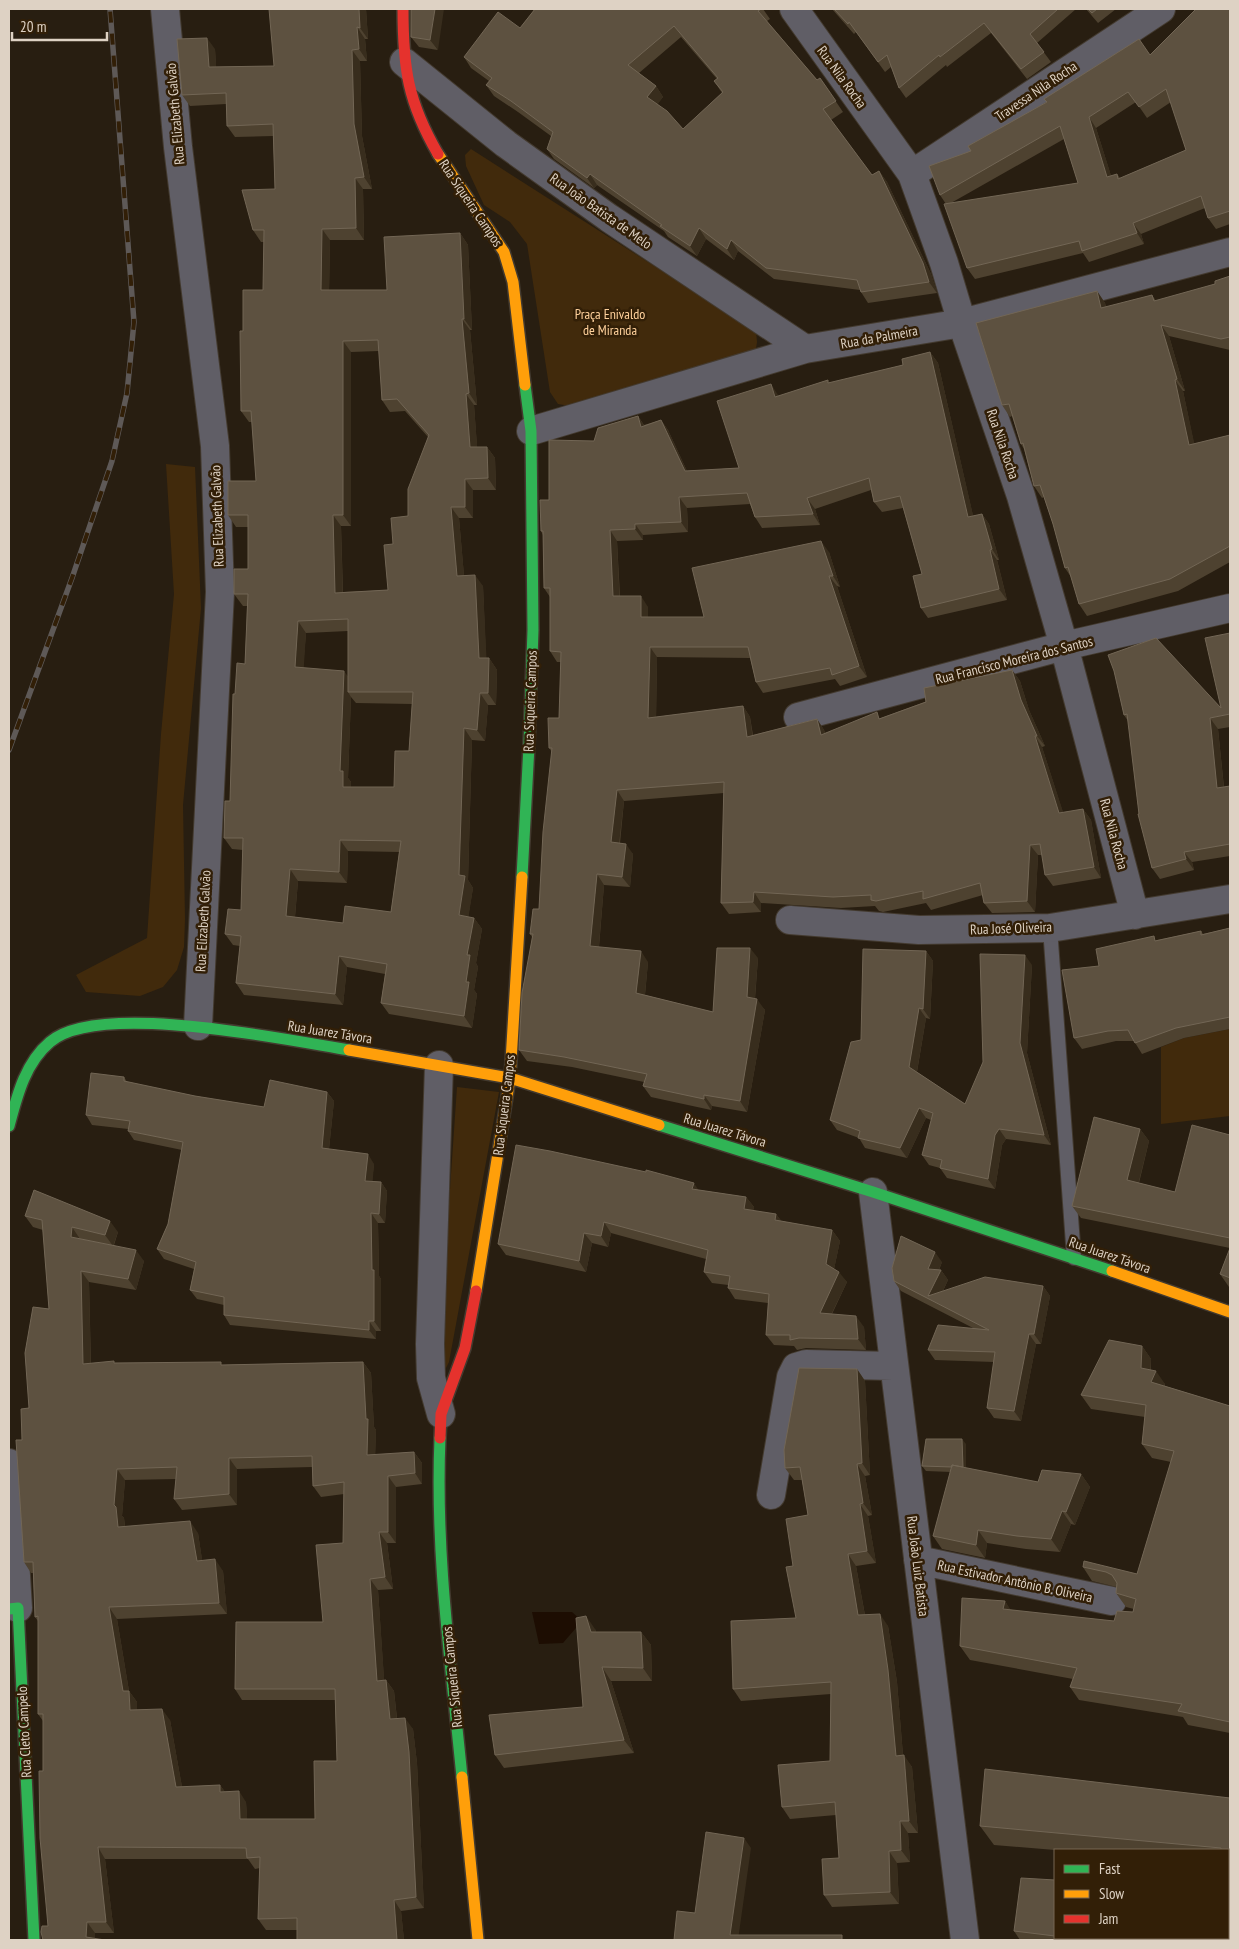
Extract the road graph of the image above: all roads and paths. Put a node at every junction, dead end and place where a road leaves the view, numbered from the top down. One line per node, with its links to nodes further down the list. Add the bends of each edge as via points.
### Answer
1 (165, 9): 18 (street, Rua Elizabeth Galvão, via 178,147 215,446 220,592)
2 (403, 9): 5 (street, Rua Siqueira Campos)
3 (794, 9): 6 (street, Rua Nila Rocha)
4 (1161, 9): 6 (street, Travessa Nila Rocha)
5 (404, 62): 9 (street, Rua João Batista de Melo, via 506,144 609,218); 10 (street, Rua Siqueira Campos, via 411,94 431,146 506,258 513,282)
6 (912, 174): 8 (street, Rua Nila Rocha)
7 (1230, 252): 8 (street, Rua da Palmeira)
8 (962, 323): 9 (street, Rua da Palmeira); 12 (street, Rua Nila Rocha, via 1021,496)
9 (805, 349): 10 (street, Rua da Palmeira)
10 (531, 431): 20 (street, Rua Siqueira Campos, via 529,746)
11 (1230, 608): 12 (street, Rua Francisco Moreira dos Santos)
12 (1064, 646): 13 (street, Rua Francisco Moreira dos Santos); 15 (street, Rua Nila Rocha)
13 (798, 717)
14 (1230, 899): 15 (street, Rua José Oliveira)
15 (1135, 915): 17 (street, Rua José Oliveira)
16 (790, 920): 17 (street, Rua José Oliveira, via 918,930)
17 (1050, 928): 23 (lane)
18 (198, 1026): 19 (street, Rua Juarez Távora); 21 (street, via 100,1024 74,1029 51,1041 34,1060 18,1091)
19 (439, 1064): 20 (street, Rua Juarez Távora); 26 (street, Rua Siqueira Campos, via 430,1344 431,1378)
20 (510, 1078): 22 (street, Rua Juarez Távora); 26 (street, Rua Siqueira Campos, via 472,1319)
21 (9, 1126)
22 (873, 1192): 23 (street, Rua Juarez Távora); 25 (street, Rua João Luiz Batista)
23 (1074, 1258): 24 (street, Rua Juarez Távora)
24 (1230, 1312)
25 (893, 1366): 28 (street, via 806,1364 796,1367); 29 (street, Rua João Luiz Batista)
26 (441, 1414): 33 (street, Rua Siqueira Campos, via 438,1487 441,1559)
27 (9, 1464): 31 (street, Rua Cleto Campelo)
28 (771, 1495)
29 (918, 1560): 30 (street, Rua Estivador Antônio B. Oliveira); 34 (street, Rua João Luiz Batista)
30 (1112, 1601)
31 (13, 1608): 32 (street, Rua Cleto Campelo)
32 (34, 1940)
33 (478, 1940)
34 (965, 1940)

